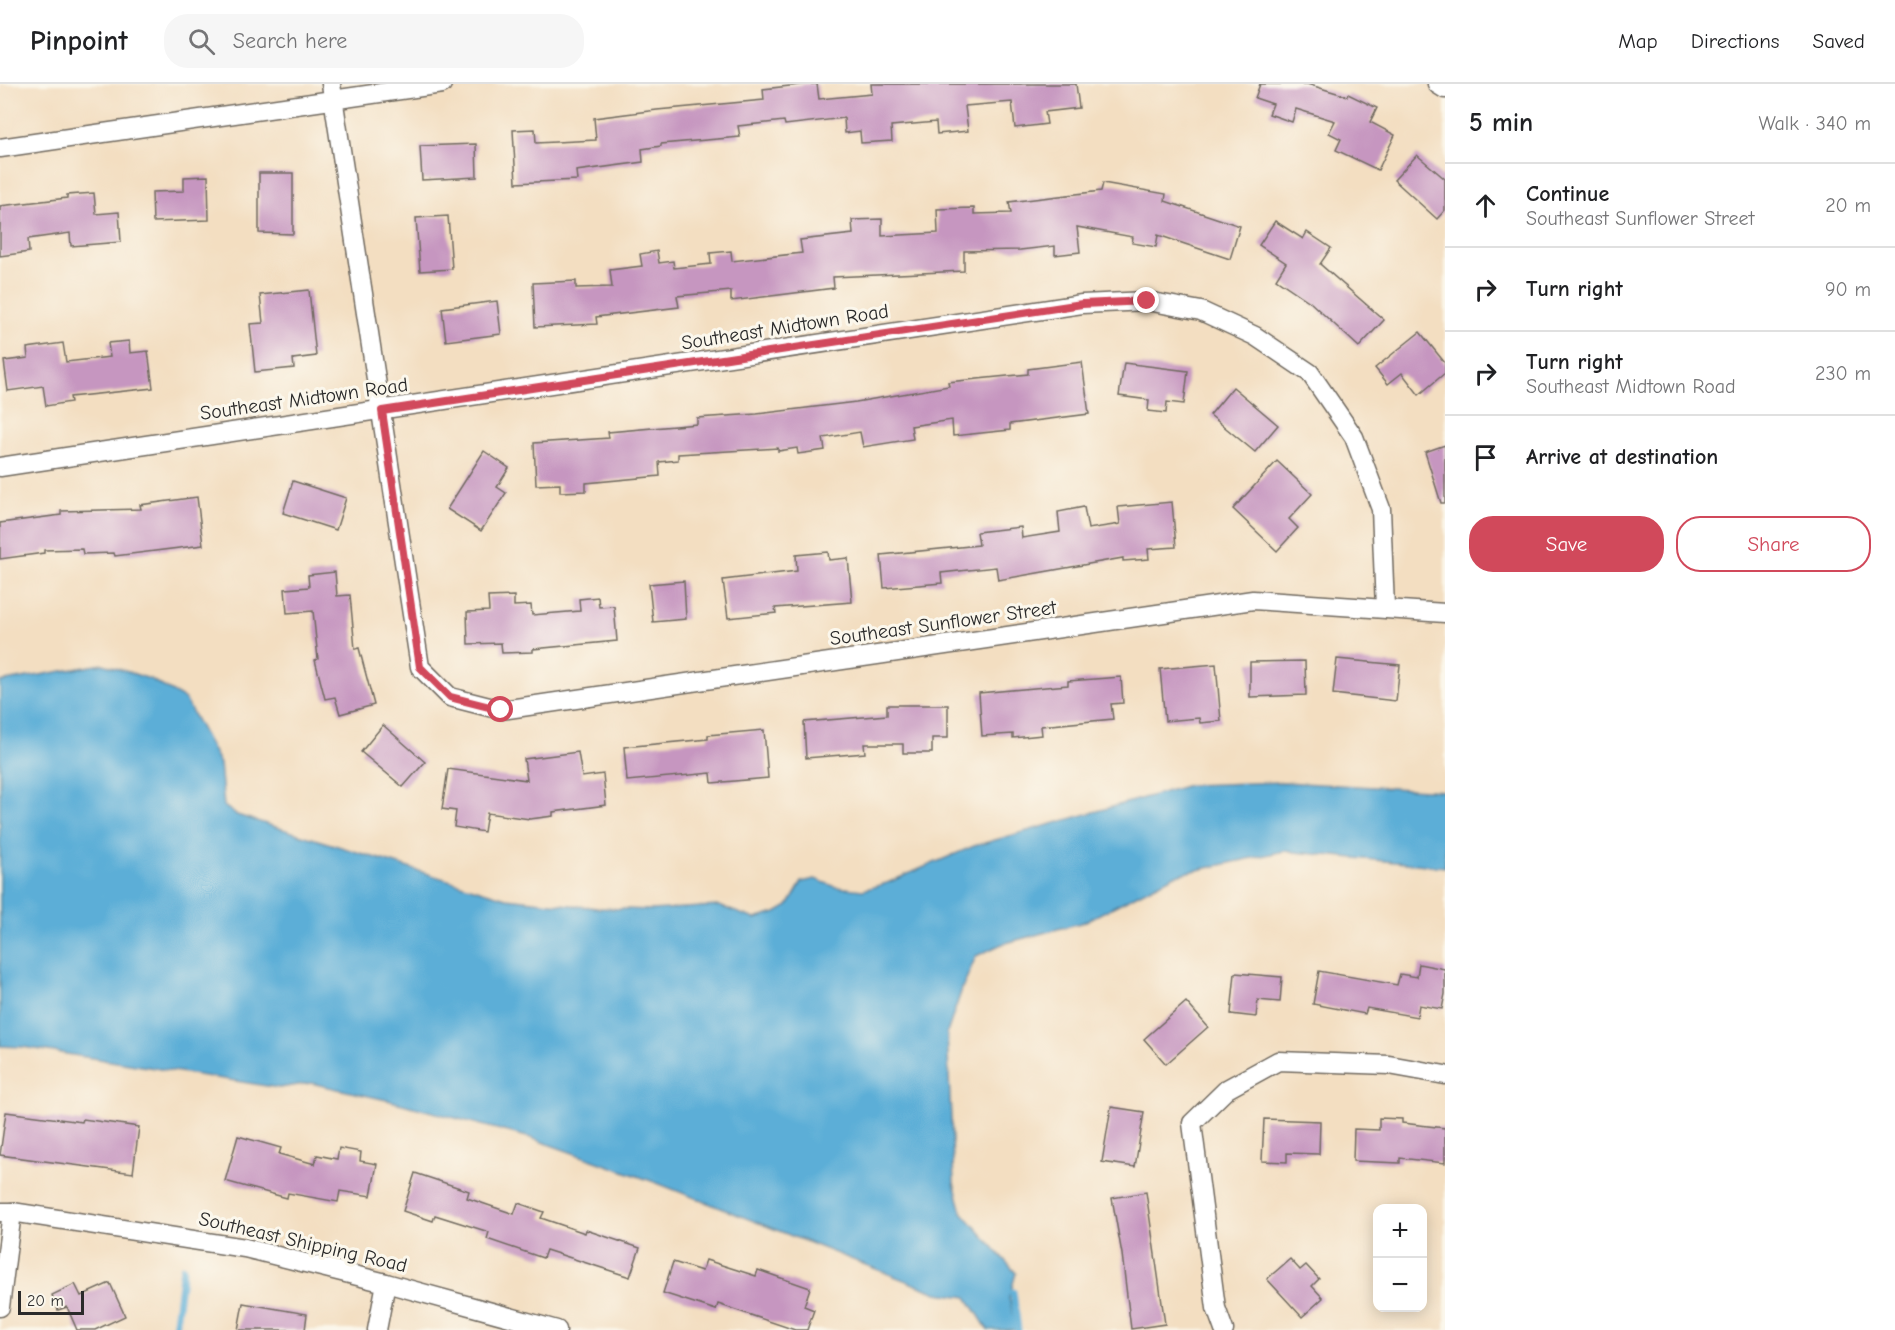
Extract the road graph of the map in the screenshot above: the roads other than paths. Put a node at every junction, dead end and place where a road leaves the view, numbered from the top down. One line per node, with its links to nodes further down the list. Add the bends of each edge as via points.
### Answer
1 (442, 84): 4 (street)
2 (1437, 84): 3 (street)
3 (1445, 89)
4 (332, 92): 5 (street); 6 (street)
5 (0, 148)
6 (382, 411): 7 (street, Southeast Midtown Road); 8 (street, Southeast Midtown Road, via 1082,304 1147,301 1201,311 1255,336 1310,373 1354,437 1381,509); 8 (street, Southeast Sunflower Street, via 420,667 450,697 501,710 1253,600)
7 (0, 467)
8 (1386, 608): 9 (street, Southeast Sunflower Street)
9 (1445, 613)
10 (1445, 1075): 16 (street, via 1389,1065 1278,1061 1227,1089 1192,1123 1216,1308)
11 (6, 1212): 12 (street, Southeast Shipping Road, via 245,1248); 13 (street)
12 (386, 1283): 14 (street); 15 (street, Southeast Shipping Road)
13 (0, 1307)
14 (377, 1330)
15 (557, 1330)
16 (1224, 1330)

